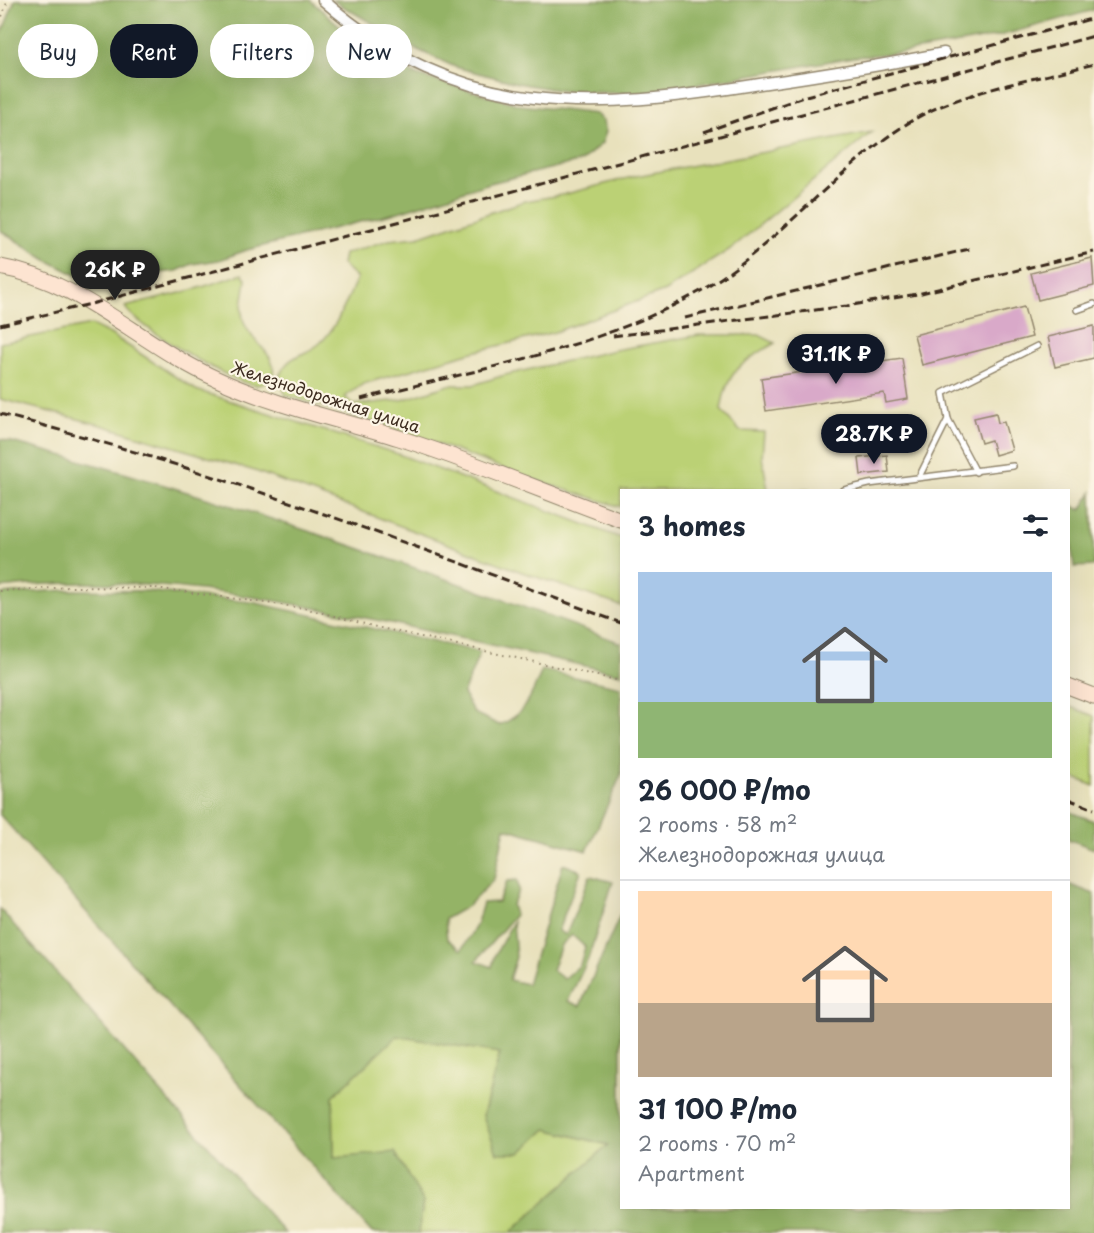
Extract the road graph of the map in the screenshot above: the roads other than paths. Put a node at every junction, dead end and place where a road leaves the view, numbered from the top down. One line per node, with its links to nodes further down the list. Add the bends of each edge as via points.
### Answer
1 (323, 0): 2 (street, via 363,31 417,64 466,83 546,101 606,102 682,96)
2 (944, 53)
3 (0, 267): 12 (main road, Железнодорожная улица, via 59,285 183,362 242,390 401,439)
4 (1094, 304): 5 (lane)
5 (1077, 309)
6 (1037, 346): 7 (lane, via 943,393)
7 (948, 419): 9 (lane); 10 (lane)
8 (1013, 466): 9 (lane)
9 (976, 472): 10 (lane)
10 (919, 477): 11 (lane)
11 (848, 489)
12 (620, 520)
13 (1070, 687): 14 (main road)
14 (1094, 696)

